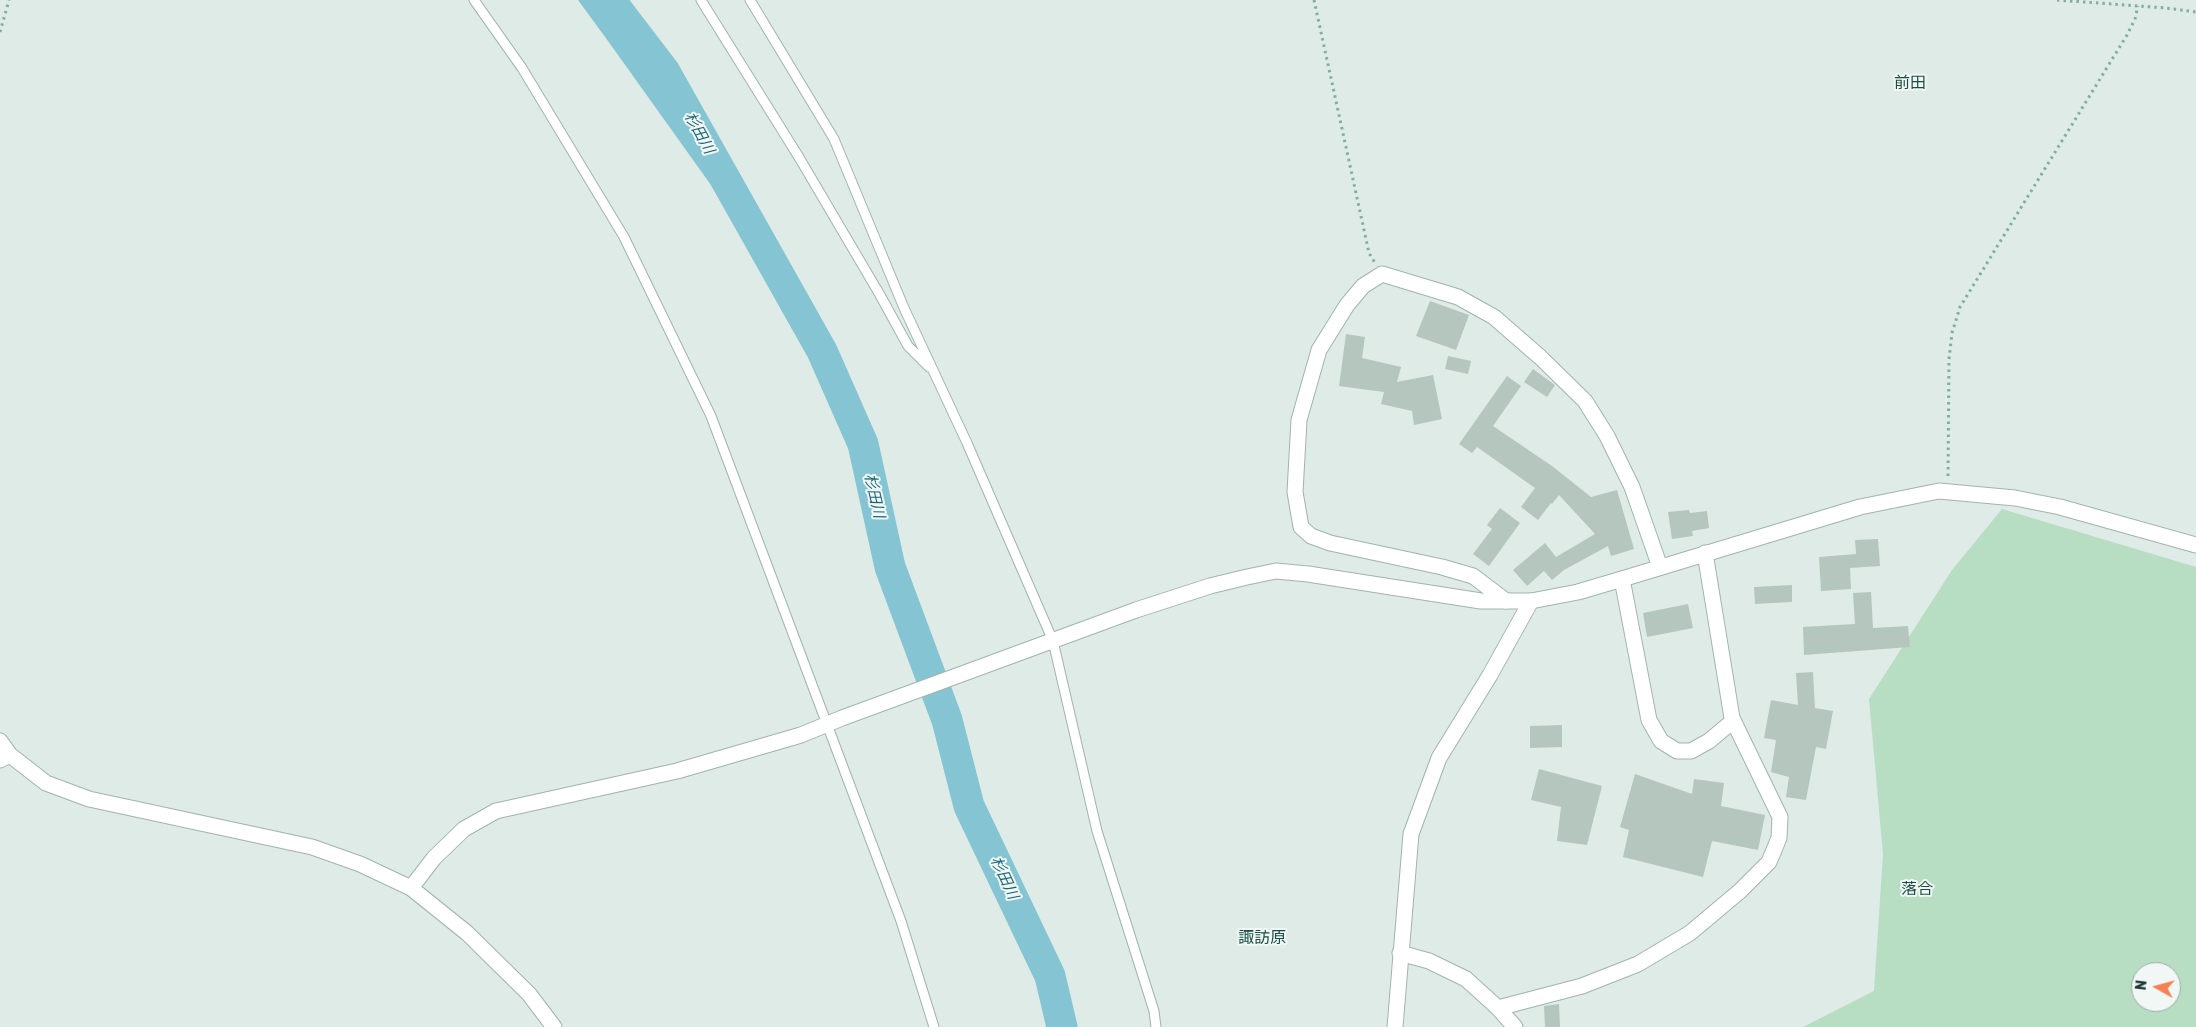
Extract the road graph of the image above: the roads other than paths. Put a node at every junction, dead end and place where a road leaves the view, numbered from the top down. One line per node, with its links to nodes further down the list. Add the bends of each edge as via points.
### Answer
1 (474, 0): 13 (lane, via 522,68 624,237 707,407)
2 (701, 0): 4 (lane, via 800,159 908,346)
3 (750, 0): 4 (lane, via 834,139)
4 (933, 370): 11 (lane)
5 (2196, 544): 6 (street, via 2060,507 2015,498 1948,492 1918,494 1860,507)
6 (1705, 553): 7 (street); 12 (street)
7 (1660, 567): 8 (street); 9 (street, via 1632,487 1607,436 1585,401 1494,318 1458,297 1382,274 1363,286 1347,305 1319,350 1299,420 1295,492 1301,526 1311,536 1330,543 1442,566 1473,576)
8 (1622, 579): 10 (street); 12 (street, via 1649,720 1661,740 1677,751 1691,751)
9 (1506, 601): 10 (street); 11 (street, via 1276,571 1210,586)
10 (1531, 601): 17 (street, via 1439,758 1411,834)
11 (1053, 641): 13 (street); 21 (lane, via 1097,830 1154,1011)
12 (1734, 721): 18 (street, via 1780,816 1779,838 1769,862 1690,933 1638,964 1582,986)
13 (827, 724): 16 (street, via 801,735 677,771 496,811 464,829 434,858); 20 (lane, via 901,921)
14 (0, 741): 15 (street)
15 (5, 758): 16 (street, via 46,782 90,799 312,847)
16 (412, 888): 19 (street, via 467,933 529,994)
17 (1400, 953): 18 (street, via 1429,961 1466,979); 22 (street)
18 (1498, 1008): 23 (street)
19 (554, 1027)
20 (934, 1027)
21 (1156, 1027)
22 (1395, 1027)
23 (1516, 1027)

